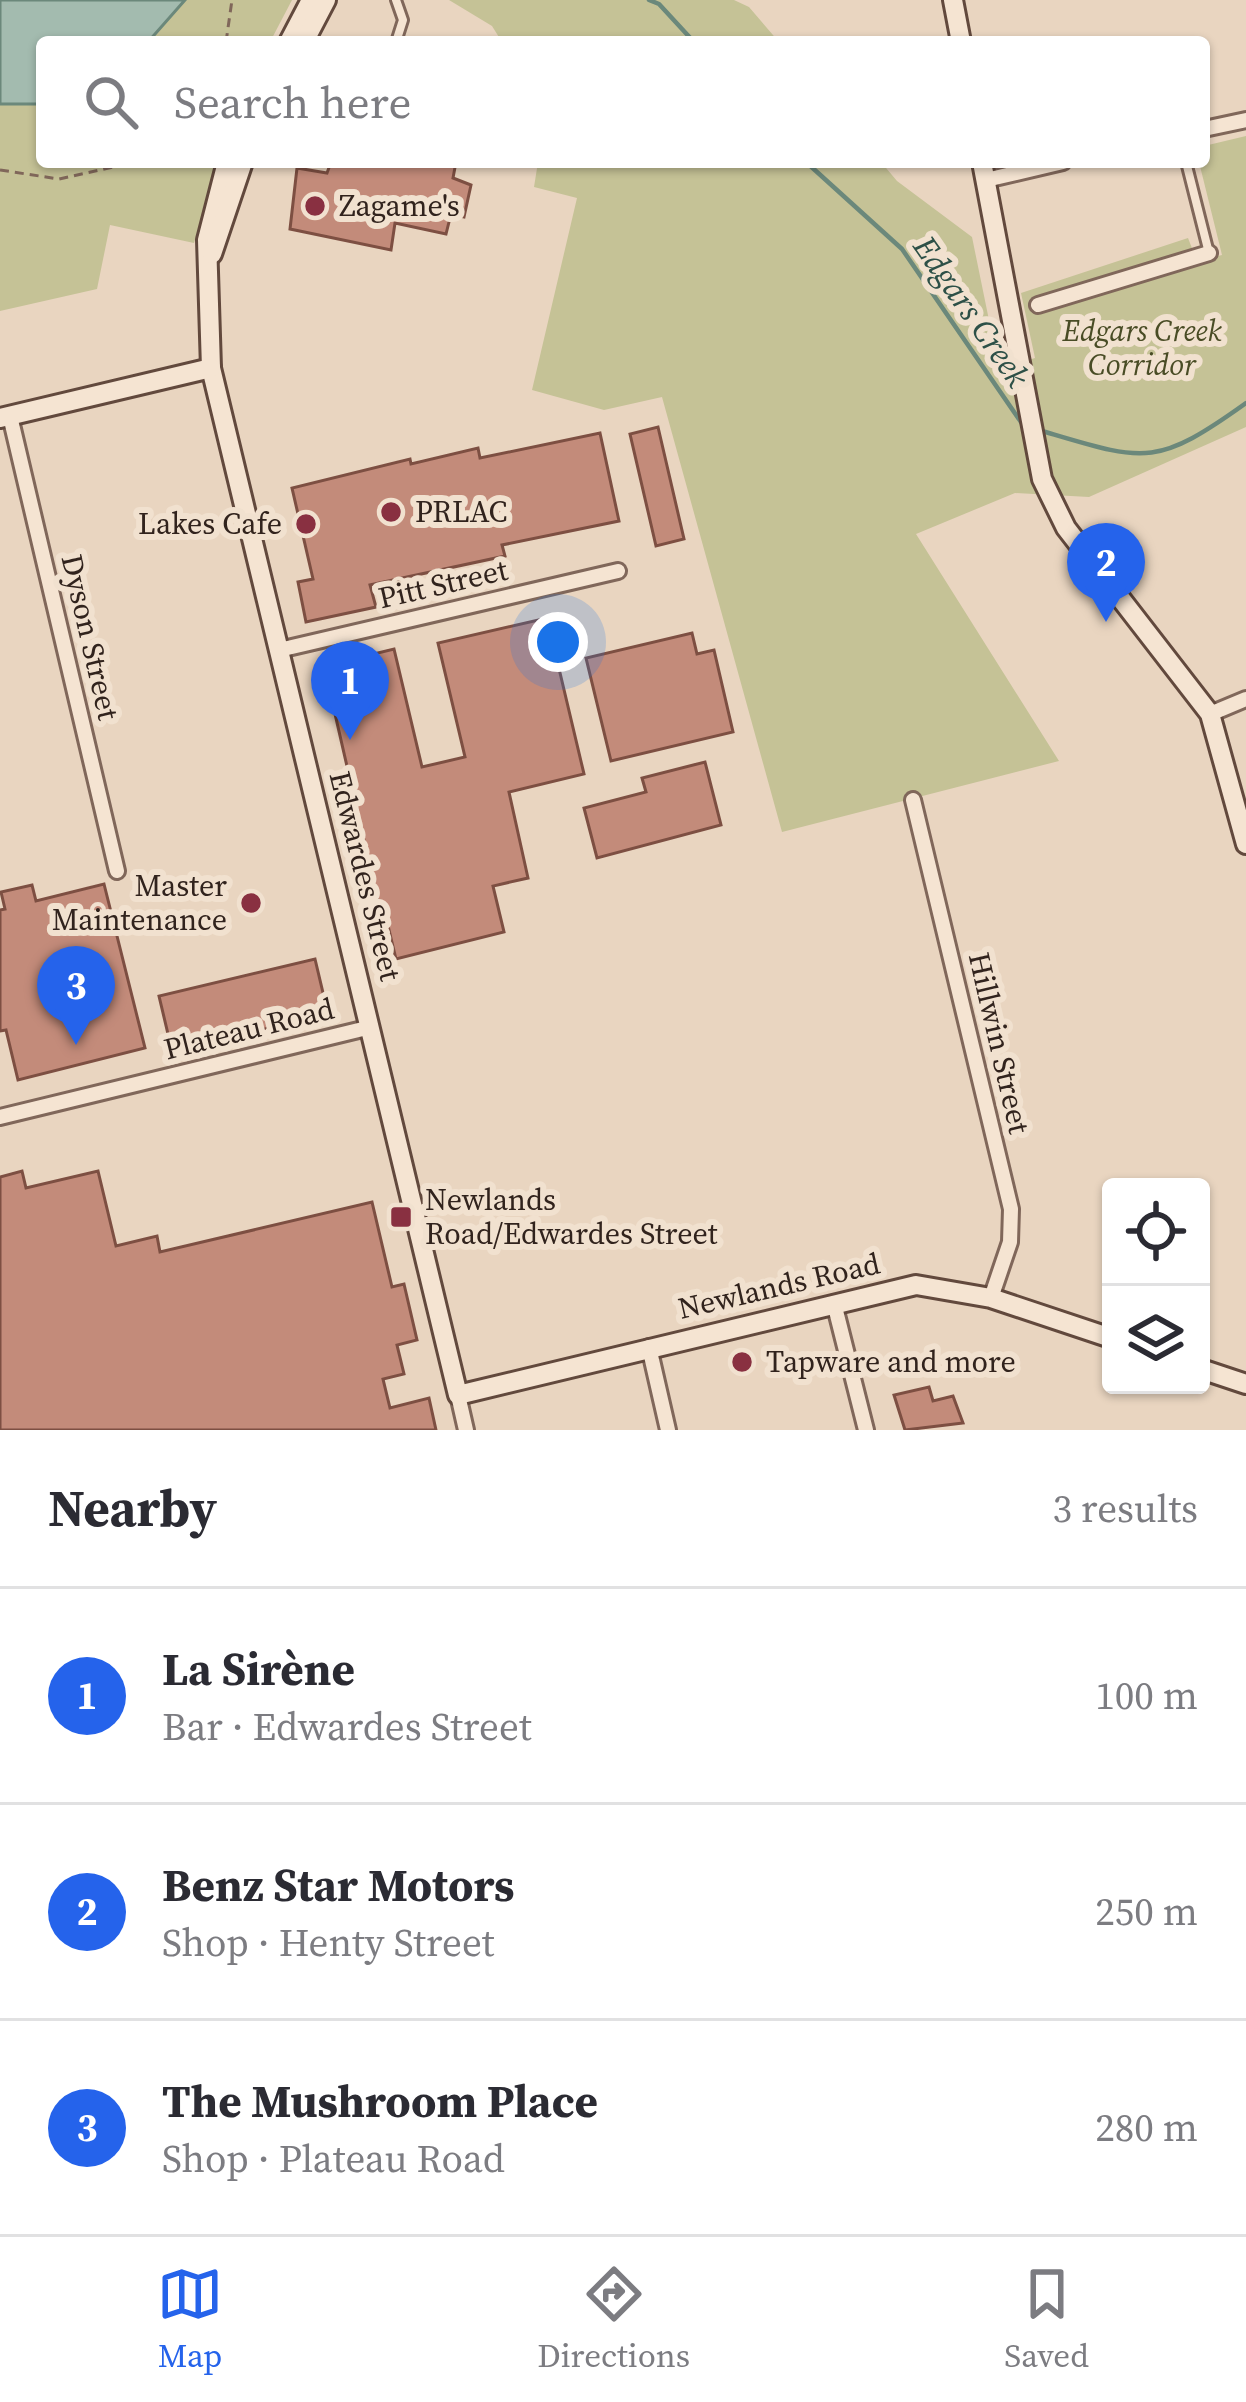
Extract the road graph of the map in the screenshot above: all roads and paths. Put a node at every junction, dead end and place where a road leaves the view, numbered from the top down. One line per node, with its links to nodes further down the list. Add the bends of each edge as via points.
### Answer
1 (232, 0): 6 (path)
2 (311, 0): 7 (street)
3 (326, 0): 8 (street)
4 (953, 0): 10 (street)
5 (396, 1): 9 (lane)
6 (227, 36)
7 (292, 36)
8 (307, 36)
9 (399, 36)
10 (960, 36)
11 (1246, 120): 12 (street)
12 (1210, 128)
13 (109, 168): 17 (path, via 59,179)
14 (225, 168): 20 (street, Edwardes Street)
15 (241, 168): 20 (street, Edwardes Street)
16 (1188, 168): 19 (lane)
17 (0, 170)
18 (984, 171): 27 (street, via 1042,479 1066,528)
19 (1209, 253): 21 (street)
20 (208, 264): 22 (street, Edwardes Street)
21 (1038, 304)
22 (212, 368): 23 (street); 25 (street, Edwardes Street)
23 (5, 417): 30 (street, Dyson Street)
24 (618, 571): 25 (street, Pitt Street)
25 (279, 650): 31 (street, Edwardes Street)
26 (1246, 699): 27 (street)
27 (1210, 714): 29 (street)
28 (914, 800): 33 (street, Hillwin Street, via 1011,1209 1010,1242)
29 (1246, 844)
30 (118, 871)
31 (371, 1027): 32 (street, Plateau Road); 39 (street, Edwardes Street)
32 (0, 1117)
33 (991, 1298): 34 (street, Newlands Road, via 916,1285); 35 (street, Newlands Road)
34 (834, 1304): 36 (street, Newlands Road); 42 (street)
35 (1102, 1335)
36 (649, 1347): 39 (street, Newlands Road); 41 (street)
37 (1210, 1372): 38 (street)
38 (1246, 1384)
39 (458, 1395): 40 (street, Edwardes Street)
40 (466, 1430)
41 (668, 1430)
42 (866, 1430)

